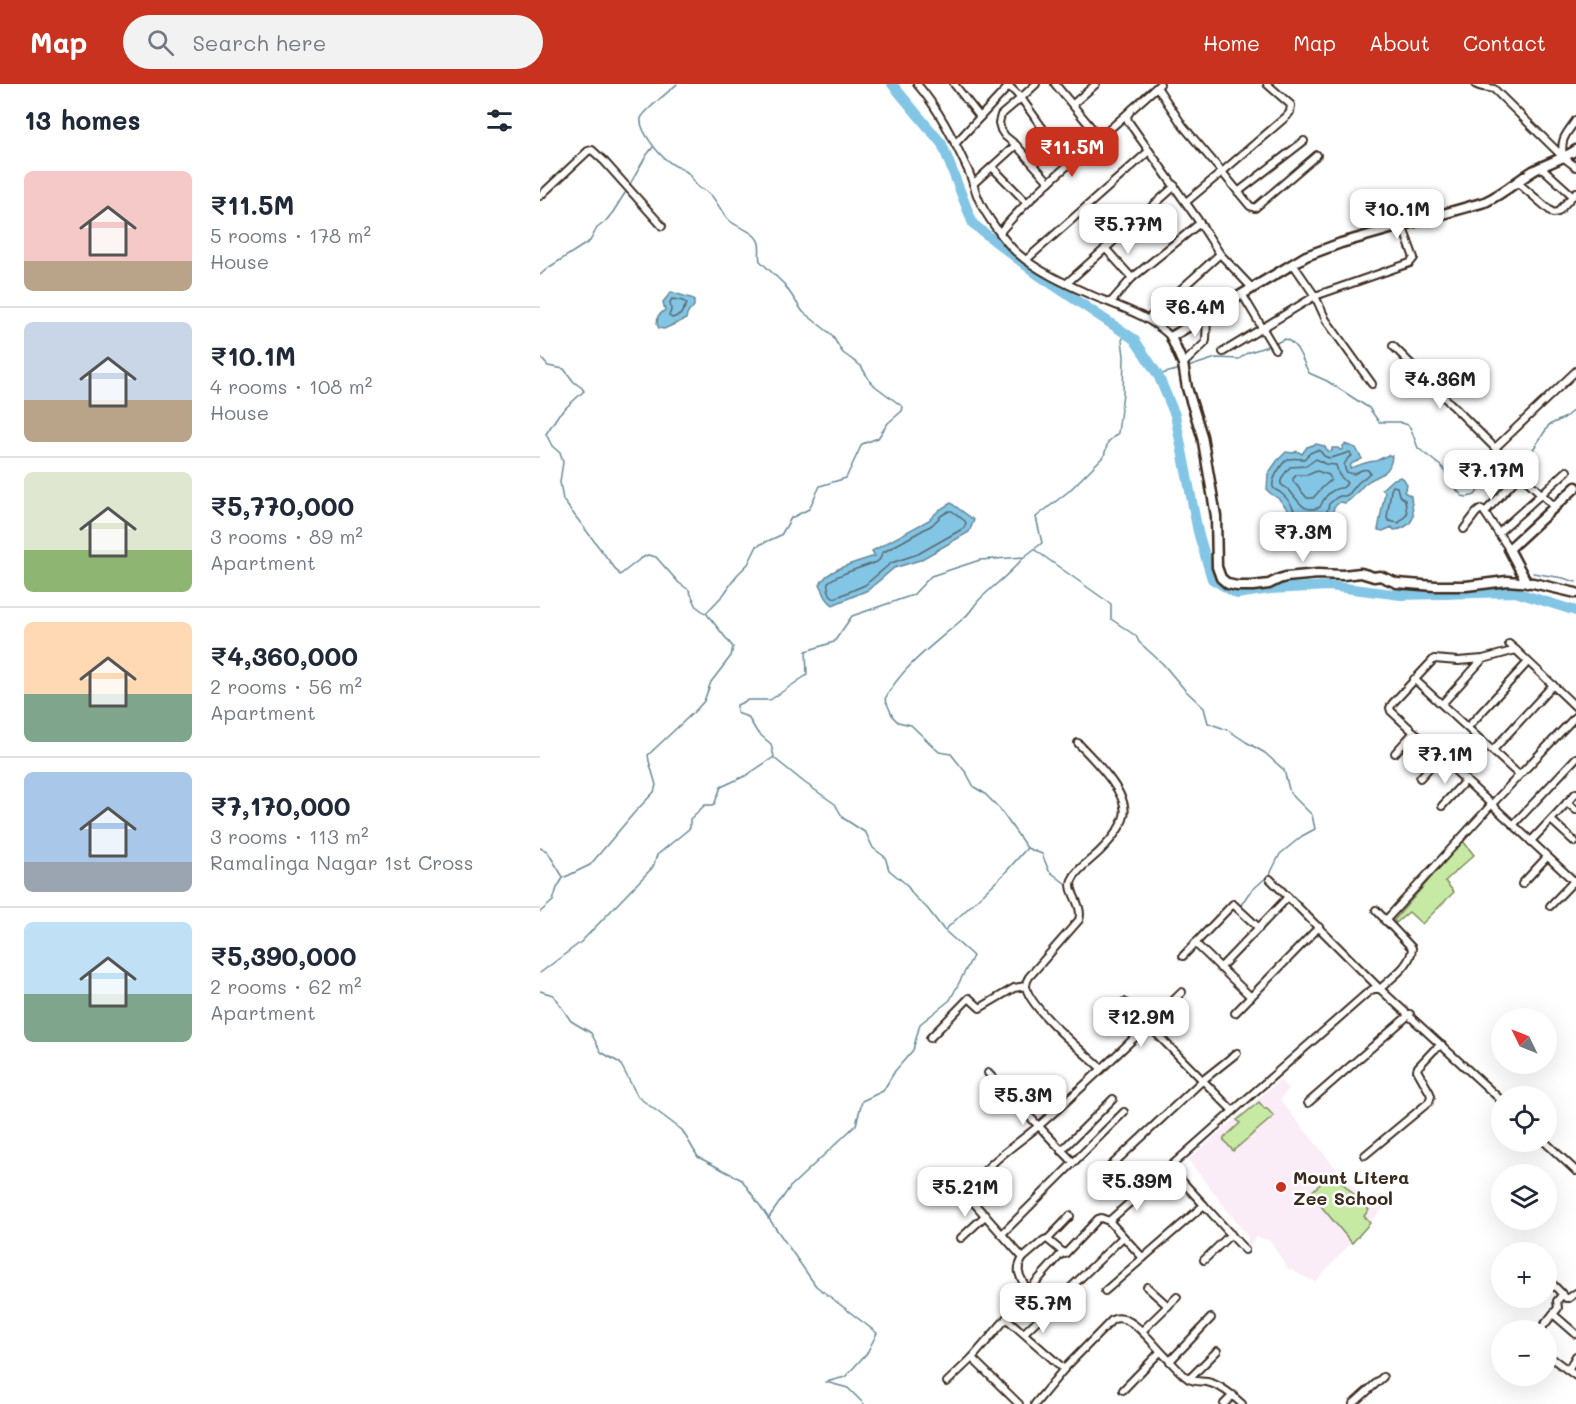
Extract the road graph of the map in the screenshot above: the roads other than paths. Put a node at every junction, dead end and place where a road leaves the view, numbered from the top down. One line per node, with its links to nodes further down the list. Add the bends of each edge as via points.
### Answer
1 (918, 84): 12 (street)
2 (930, 84): 12 (street)
3 (954, 84): 16 (street)
4 (1036, 84): 13 (street)
5 (1055, 84): 14 (street)
6 (1096, 84): 14 (street)
7 (1267, 84): 30 (street, via 1291,105 1290,112)
8 (1475, 84): 11 (street, via 1483,88)
9 (1008, 85): 13 (street); 16 (street)
10 (1158, 85): 15 (street); 30 (street, via 1183,126)
11 (1488, 85): 25 (street)
12 (923, 90): 20 (street)
13 (1021, 98): 21 (street, via 1001,115 999,123 1005,136); 26 (street)
14 (1073, 104): 18 (street)
15 (1131, 110): 18 (street); 23 (street, via 1128,121)
16 (980, 117): 20 (street)
17 (1576, 120): 25 (street, via 1562,140)
18 (1100, 138): 26 (street)
19 (1304, 141): 35 (street)
20 (955, 144): 33 (street)
21 (1016, 145): 27 (street); 31 (street)
22 (1576, 150): 25 (street)
23 (1149, 151): 34 (street); 46 (street)
24 (1317, 154): 35 (street, via 1257,207 1250,206)
25 (1563, 157): 28 (street); 29 (street)
26 (1069, 165): 31 (street)
27 (992, 167): 33 (street); 39 (street)
28 (1541, 167): 32 (street); 36 (street)
29 (1576, 167)
30 (1222, 172): 35 (street); 38 (street)
31 (1049, 182): 39 (street)
32 (1517, 183): 36 (street, via 1553,213); 41 (street, via 1485,202)
33 (973, 184): 43 (street)
34 (1174, 186): 38 (street); 44 (street)
35 (1238, 192)
36 (1574, 194)
37 (540, 196): 42 (street, via 592,150)
38 (1186, 202): 40 (street)
39 (1027, 203): 43 (street)
40 (1200, 222): 45 (street); 48 (street)
41 (1402, 225): 47 (street, via 1341,243); 52 (street, via 1412,262)
42 (662, 226)
43 (1000, 232): 46 (street)
44 (1105, 248): 48 (street); 49 (street)
45 (1220, 254): 50 (street); 55 (street)
46 (1026, 260): 49 (street)
47 (1293, 264): 50 (street); 52 (street)
48 (1132, 278): 53 (street)
49 (1067, 283): 53 (street)
50 (1252, 288): 51 (street)
51 (1242, 294): 54 (street); 56 (street)
52 (1315, 296): 56 (street); 63 (street, via 1326,320)
53 (1111, 302): 55 (street)
54 (1206, 317): 57 (street); 61 (street, via 1205,343)
55 (1148, 319): 57 (street)
56 (1263, 328): 59 (street); 60 (street)
57 (1171, 337): 61 (street)
58 (1393, 346): 64 (street)
59 (1275, 349)
60 (1223, 352)
61 (1183, 367): 74 (street, via 1202,436 1216,516 1216,567 1228,584 1253,586 1318,574 1361,573 1397,583 1435,586)
62 (1576, 371): 64 (street)
63 (1372, 384)
64 (1495, 447): 66 (street)
65 (1568, 471): 68 (street)
66 (1518, 473): 68 (street); 70 (street)
67 (1576, 487): 69 (street)
68 (1542, 494): 69 (street); 72 (street)
69 (1555, 507): 73 (street)
70 (1485, 512): 71 (street, via 1481,509 1476,513); 72 (street)
71 (1464, 530)
72 (1498, 533): 73 (street)
73 (1509, 549): 74 (street)
74 (1527, 583): 75 (street)
75 (1576, 592)
76 (1509, 644): 77 (street)
77 (1516, 650): 78 (street); 79 (street)
78 (1483, 659): 80 (street, via 1436,658); 82 (street)
79 (1528, 662): 81 (street); 85 (street)
80 (1414, 679): 82 (street); 86 (street, via 1390,708)
81 (1553, 685): 83 (street); 88 (street)
82 (1442, 704): 85 (street)
83 (1576, 707)
84 (1576, 716): 92 (street)
85 (1468, 727): 88 (street)
86 (1414, 732): 89 (street); 90 (street)
87 (1078, 743): 117 (street, via 1119,793 1124,817 1101,851 1072,879 1079,920 1029,977)
88 (1493, 750): 92 (street)
89 (1395, 753)
90 (1440, 756): 93 (street); 94 (street)
91 (1576, 758): 101 (street)
92 (1519, 775): 97 (street)
93 (1420, 778)
94 (1466, 780): 97 (street); 98 (street)
95 (1576, 793): 96 (street)
96 (1567, 802): 99 (street); 100 (street)
97 (1492, 804): 101 (street); 111 (street)
98 (1442, 806)
99 (1576, 810)
100 (1551, 820): 102 (street); 103 (street)
101 (1513, 825): 102 (street)
102 (1531, 841): 104 (street)
103 (1575, 842)
104 (1547, 857): 106 (street); 107 (street)
105 (1270, 879): 108 (street)
106 (1575, 882): 109 (street)
107 (1522, 884)
108 (1288, 897): 112 (street); 113 (street)
109 (1550, 906)
110 (1376, 910): 111 (street)
111 (1385, 921): 118 (street, via 1412,948 1412,956)
112 (1319, 927): 118 (street); 120 (street)
113 (1259, 928): 114 (street, via 1233,904); 116 (street)
114 (1195, 943): 115 (street); 116 (street)
115 (1182, 956)
116 (1220, 968): 120 (street)
117 (1026, 986): 125 (street, via 1014,988 980,1008 969,998); 128 (street, via 1056,1028)
118 (1380, 989): 123 (street); 134 (street, via 1366,994)
119 (1182, 992): 124 (street)
120 (1251, 997): 122 (street)
121 (1124, 1002): 124 (street)
122 (1235, 1013)
123 (1410, 1014): 126 (street); 133 (street)
124 (1148, 1025): 128 (street); 130 (street)
125 (930, 1038)
126 (1442, 1045): 131 (street); 139 (street, via 1417,1070 1430,1092 1429,1102)
127 (1238, 1053): 130 (street)
128 (1101, 1068): 136 (street)
129 (988, 1073): 136 (street)
130 (1203, 1080): 134 (street); 143 (street)
131 (1491, 1091)
132 (1113, 1099): 137 (street)
133 (1308, 1103)
134 (1233, 1111): 141 (street)
135 (1124, 1112): 140 (street)
136 (1040, 1126): 137 (street); 145 (street, via 993,1163 971,1188 973,1202)
137 (1061, 1150): 140 (street)
138 (1556, 1152): 142 (street)
139 (1365, 1155)
140 (1074, 1162): 148 (street)
141 (1170, 1167): 144 (street); 147 (street)
142 (1576, 1171)
143 (1101, 1175)
144 (1204, 1205): 149 (street); 156 (street)
145 (986, 1215): 148 (street); 151 (street)
146 (1070, 1216): 152 (street)
147 (1109, 1221): 150 (street); 154 (street, via 1098,1219)
148 (1002, 1234): 155 (street)
149 (1231, 1234): 153 (street); 157 (street)
150 (1123, 1237): 156 (street); 171 (street)
151 (961, 1238)
152 (1047, 1239): 154 (street); 155 (street)
153 (1245, 1250)
154 (1063, 1252): 161 (street)
155 (1023, 1258): 161 (street, via 1018,1274)
156 (1143, 1258): 160 (street)
157 (1204, 1260)
158 (1147, 1287): 165 (street)
159 (1557, 1289): 163 (street)
160 (1104, 1291)
161 (1027, 1293): 167 (street)
162 (1576, 1293): 163 (street, via 1569,1298)
163 (1562, 1295): 166 (street)
164 (1177, 1297): 165 (street)
165 (1168, 1306): 170 (street)
166 (1553, 1314): 169 (street); 172 (street)
167 (1006, 1318): 171 (street); 176 (street)
168 (1212, 1318): 177 (street)
169 (1548, 1320)
170 (1142, 1331): 174 (street); 179 (street, via 1125,1319 1115,1318)
171 (1023, 1333): 179 (street)
172 (1576, 1334)
173 (1217, 1351): 183 (street)
174 (1160, 1352): 177 (street); 185 (street)
175 (1576, 1356): 180 (street)
176 (972, 1358): 184 (street); 187 (street)
177 (1170, 1360): 183 (street)
178 (1557, 1362): 180 (street)
179 (1064, 1369): 188 (street)
180 (1568, 1370): 181 (street)
181 (1576, 1376)
182 (1383, 1377): 191 (street)
183 (1189, 1379): 186 (street, via 1216,1384)
184 (947, 1382)
185 (1123, 1390)
186 (1233, 1395): 189 (street); 190 (street)
187 (1019, 1404)
188 (1035, 1404)
189 (1224, 1404)
190 (1242, 1404)
191 (1353, 1404)

